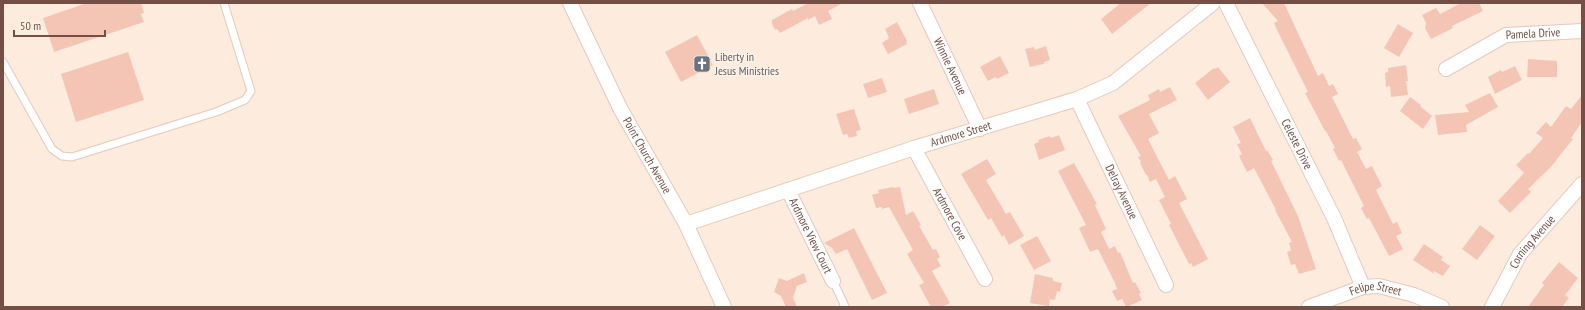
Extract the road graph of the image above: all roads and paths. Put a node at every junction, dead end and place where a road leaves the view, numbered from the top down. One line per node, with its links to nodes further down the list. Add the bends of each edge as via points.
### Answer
1 (224, 3): 7 (lane, via 251,91 245,100 216,112 72,156 62,156 52,149)
2 (570, 3): 14 (street, Point Church Avenue, via 620,108)
3 (920, 3): 10 (street, Winnie Avenue)
4 (1213, 3): 9 (street, Ardmore Street, via 1113,83)
5 (1226, 3): 18 (street, Celeste Drive, via 1334,218)
6 (1582, 31): 8 (street, Pamela Drive, via 1506,36)
7 (3, 62)
8 (1446, 69)
9 (1077, 99): 10 (street, Ardmore Street); 17 (street, Delray Avenue)
10 (980, 129): 11 (street, Ardmore Street)
11 (914, 148): 13 (street, Ardmore Street); 15 (street, Ardmore Cove)
12 (1582, 184): 23 (street, Corning Avenue, via 1520,254)
13 (788, 190): 14 (street, Ardmore Street); 16 (street, Ardmore View Court)
14 (686, 224): 19 (street, Point Church Avenue)
15 (985, 279)
16 (833, 281): 20 (lane, via 845,306)
17 (1166, 285)
18 (1363, 287): 21 (street, Felipe Street); 22 (street, Felipe Street, via 1379,286 1414,295)
19 (724, 307)
20 (843, 307)
21 (1309, 307)
22 (1442, 307)
23 (1492, 307)

